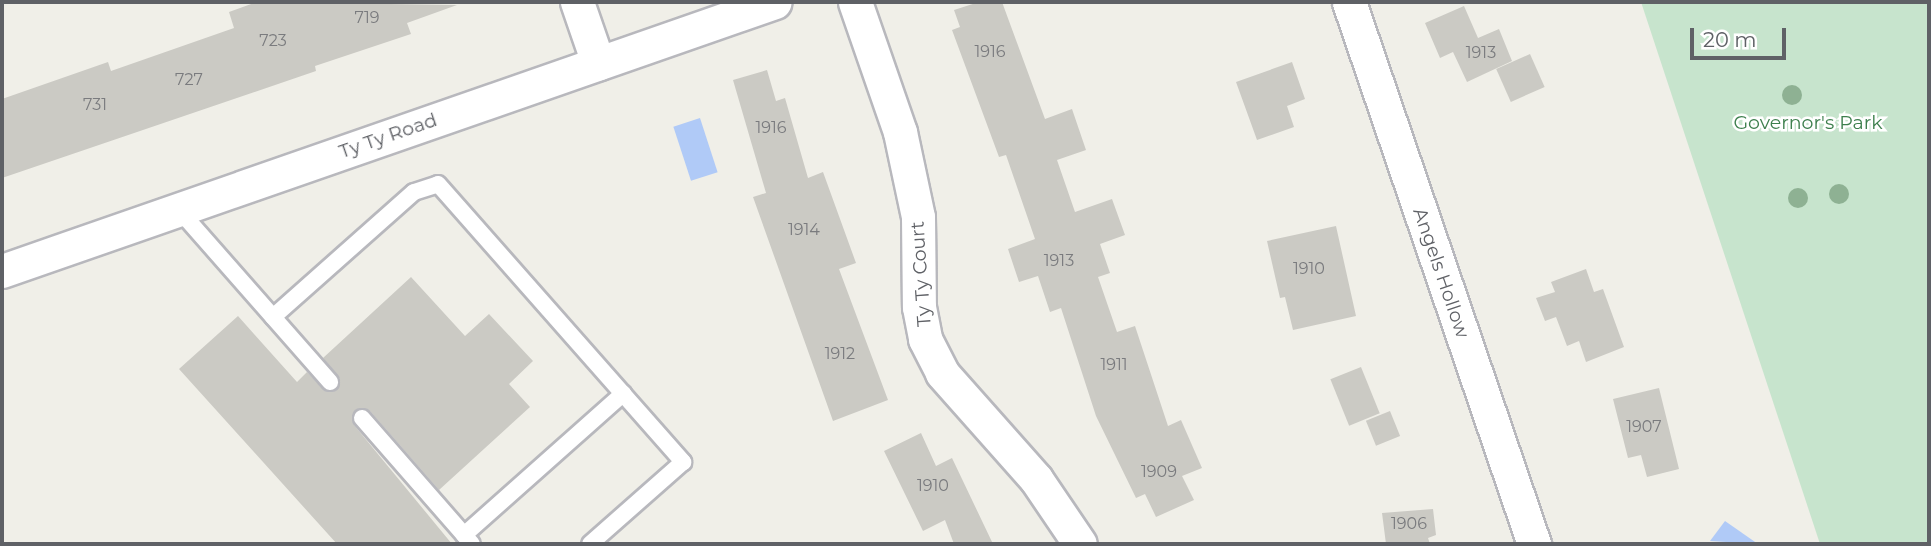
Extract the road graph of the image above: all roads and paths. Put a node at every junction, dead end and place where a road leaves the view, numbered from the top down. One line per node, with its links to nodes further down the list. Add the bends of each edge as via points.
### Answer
1 (577, 2): 5 (street)
2 (775, 2): 5 (street, Ty Ty Road)
3 (855, 2): 14 (street, Ty Ty Court, via 900,132 918,217 919,307 925,339 942,373 1036,479)
4 (1349, 2): 15 (street, Angels Hollow)
5 (598, 63): 6 (street, Ty Ty Road)
6 (179, 210): 7 (street, Ty Ty Road); 8 (lane)
7 (2, 271)
8 (273, 317): 9 (lane); 10 (lane, via 414,192 438,184)
9 (330, 382)
10 (623, 394): 12 (lane); 13 (lane, via 683,462)
11 (362, 418): 12 (lane)
12 (468, 540)
13 (590, 544)
14 (1080, 544)
15 (1534, 544)

